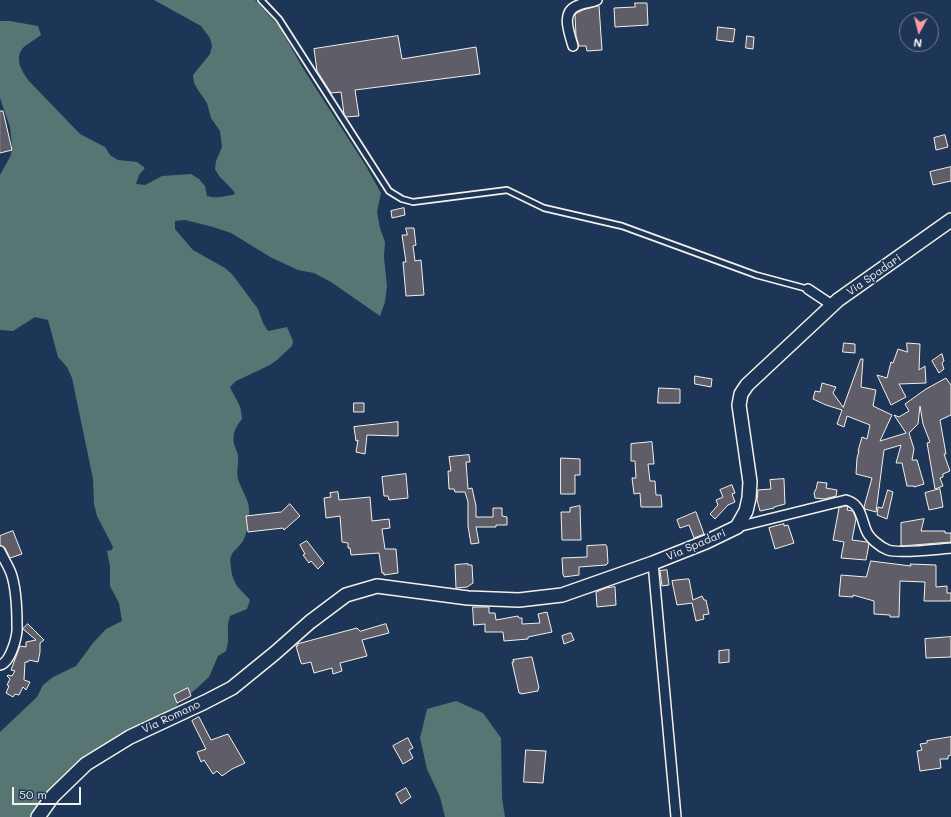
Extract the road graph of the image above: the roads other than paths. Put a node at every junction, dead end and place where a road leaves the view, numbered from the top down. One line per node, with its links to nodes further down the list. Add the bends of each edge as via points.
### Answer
1 (261, 0): 5 (lane, via 279,19 389,191 402,199 413,202 507,190 544,208 622,226 756,275)
2 (597, 0): 3 (street, via 579,5 568,14 568,29)
3 (573, 46)
4 (951, 220): 6 (street, Via Spadari)
5 (808, 289): 6 (street)
6 (832, 305): 7 (street, Via Spadari, via 747,385 742,394 739,405 750,482 746,512)
7 (737, 527): 8 (street, via 846,500 857,507 866,531 875,542 889,551); 10 (street, Via Spadari)
8 (951, 548)
9 (0, 551): 12 (street, via 13,583 18,626 8,659)
10 (654, 563): 11 (street, Via Spadari, via 562,596 544,598 468,598 377,586 346,595); 14 (street)
11 (310, 622): 13 (street, Via Romano, via 232,688 130,737 86,764 53,796)
12 (0, 665)
13 (38, 817)
14 (676, 817)

